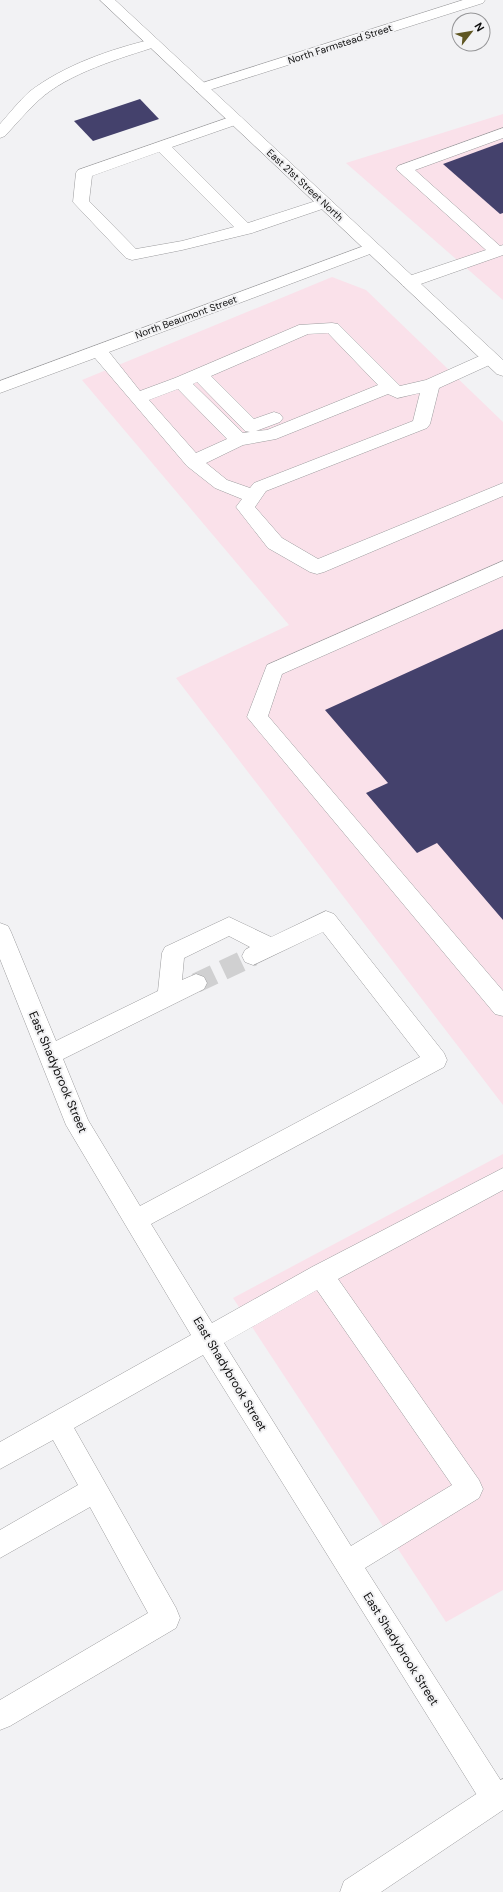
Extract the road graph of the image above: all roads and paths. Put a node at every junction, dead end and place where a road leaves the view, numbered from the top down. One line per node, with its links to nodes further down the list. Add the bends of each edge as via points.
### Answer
1 (107, 0): 3 (street, East 21st Street North)
2 (478, 0): 4 (street, North Farmstead Street)
3 (153, 43): 4 (street, East 21st Street North); 6 (street, via 100,60 60,79 34,96)
4 (201, 88): 5 (street, East 21st Street North)
5 (236, 120): 8 (street); 9 (street, East 21st Street North)
6 (0, 133)
7 (503, 133): 12 (street, via 404,169)
8 (162, 146): 10 (street); 10 (street, via 84,173 81,202 132,255)
9 (325, 203): 10 (street); 11 (street, East 21st Street North)
10 (246, 230)
11 (372, 248): 13 (street, East 21st Street North); 14 (street, North Beaumont Street)
12 (500, 251): 13 (street)
13 (409, 282): 15 (street, East 21st Street North)
14 (98, 350): 20 (street, North Beaumont Street); 23 (street)
15 (490, 358): 16 (street, East 21st Street North); 19 (street)
16 (503, 370)
17 (199, 374): 18 (street); 21 (street, via 304,330 332,328); 22 (street, via 251,428 335,394)
18 (180, 382): 23 (street); 24 (street)
19 (430, 385): 21 (street, via 397,392); 27 (street, via 421,424 260,487)
20 (0, 386)
21 (390, 387): 22 (street)
22 (373, 394): 24 (street, via 270,435)
23 (138, 398): 25 (street)
24 (239, 440): 25 (street)
25 (193, 462): 27 (street, via 221,484)
26 (503, 489): 27 (street, via 318,567 275,543 245,506)
27 (253, 496)
28 (503, 568): 32 (street, via 274,670 257,717)
29 (0, 932): 33 (street, East Shadybrook Street)
30 (196, 984): 31 (street)
31 (169, 997): 33 (street); 35 (street, via 173,953 229,926 262,952 326,920 436,1060)
32 (502, 1006)
33 (50, 1055): 35 (street, East Shadybrook Street, via 78,1125)
34 (503, 1178): 36 (street)
35 (136, 1220): 37 (street, East Shadybrook Street)
36 (321, 1275): 37 (street); 42 (street, via 470,1488)
37 (209, 1340): 38 (street); 42 (street, East Shadybrook Street)
38 (58, 1424): 39 (street); 40 (street)
39 (0, 1456)
40 (95, 1490): 41 (street); 43 (street, via 166,1618)
41 (0, 1546)
42 (348, 1563): 44 (street, East Shadybrook Street)
43 (0, 1716)
44 (499, 1796): 45 (street)
45 (355, 1892)

